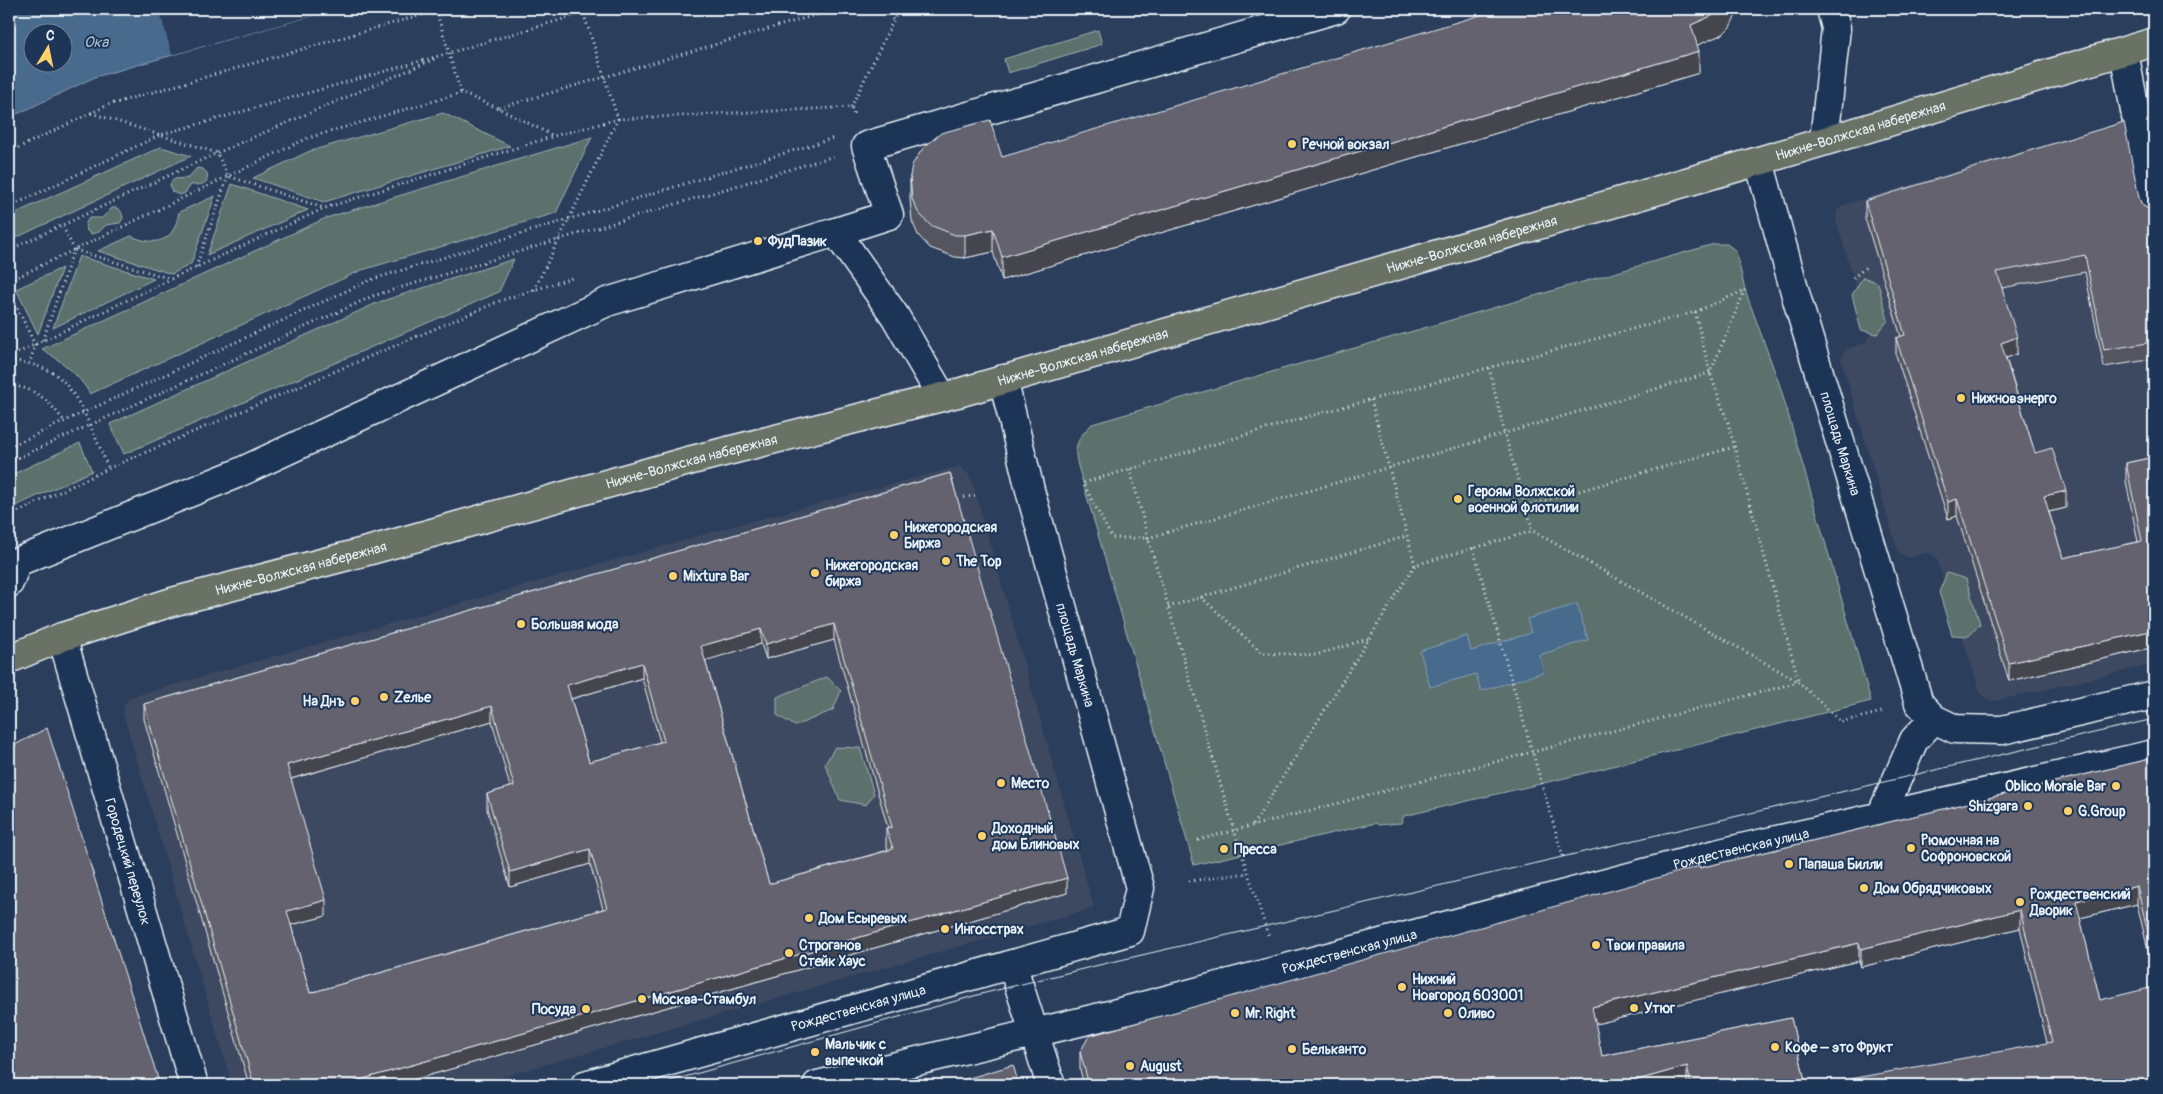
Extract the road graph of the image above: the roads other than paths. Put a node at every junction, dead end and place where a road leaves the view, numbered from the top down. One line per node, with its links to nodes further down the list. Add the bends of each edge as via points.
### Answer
1 (1336, 9): 8 (street, via 863,138 889,216)
2 (1831, 9): 5 (street, via 1836,28)
3 (2154, 42): 4 (main road, Нижне-Волжская набережная)
4 (2124, 52): 5 (main road, Нижне-Волжская набережная); 7 (street)
5 (1824, 141): 6 (main road, Нижне-Волжская набережная)
6 (1759, 161): 9 (main road, Нижне-Волжская набережная); 15 (street, площадь Маркина, via 1798,303 1919,703)
7 (2154, 212)
8 (836, 232): 10 (street, via 895,316); 11 (street, via 607,302 236,474 17,562)
9 (1004, 379): 10 (main road, Нижне-Волжская набережная); 18 (street, площадь Маркина, via 1030,494 1140,888)
10 (942, 397): 12 (main road, Нижне-Волжская набережная, via 692,460 172,602)
11 (9, 582)
12 (62, 637): 13 (main road, Нижне-Волжская набережная); 21 (street, Городецкий переулок)
13 (9, 659)
14 (2154, 696): 15 (street, via 2002,730 1955,729)
15 (1934, 719): 17 (street, via 1914,740)
16 (2154, 754): 17 (street, Рождественская улица)
17 (1881, 816): 20 (street, Рождественская улица, via 1720,854)
18 (1130, 931): 19 (street, Рождественская улица)
19 (1012, 964): 20 (street); 22 (street, Рождественская улица)
20 (1034, 1032): 23 (street, Рождественская улица); 24 (street)
21 (194, 1085)
22 (585, 1085)
23 (817, 1085)
24 (1050, 1085)

